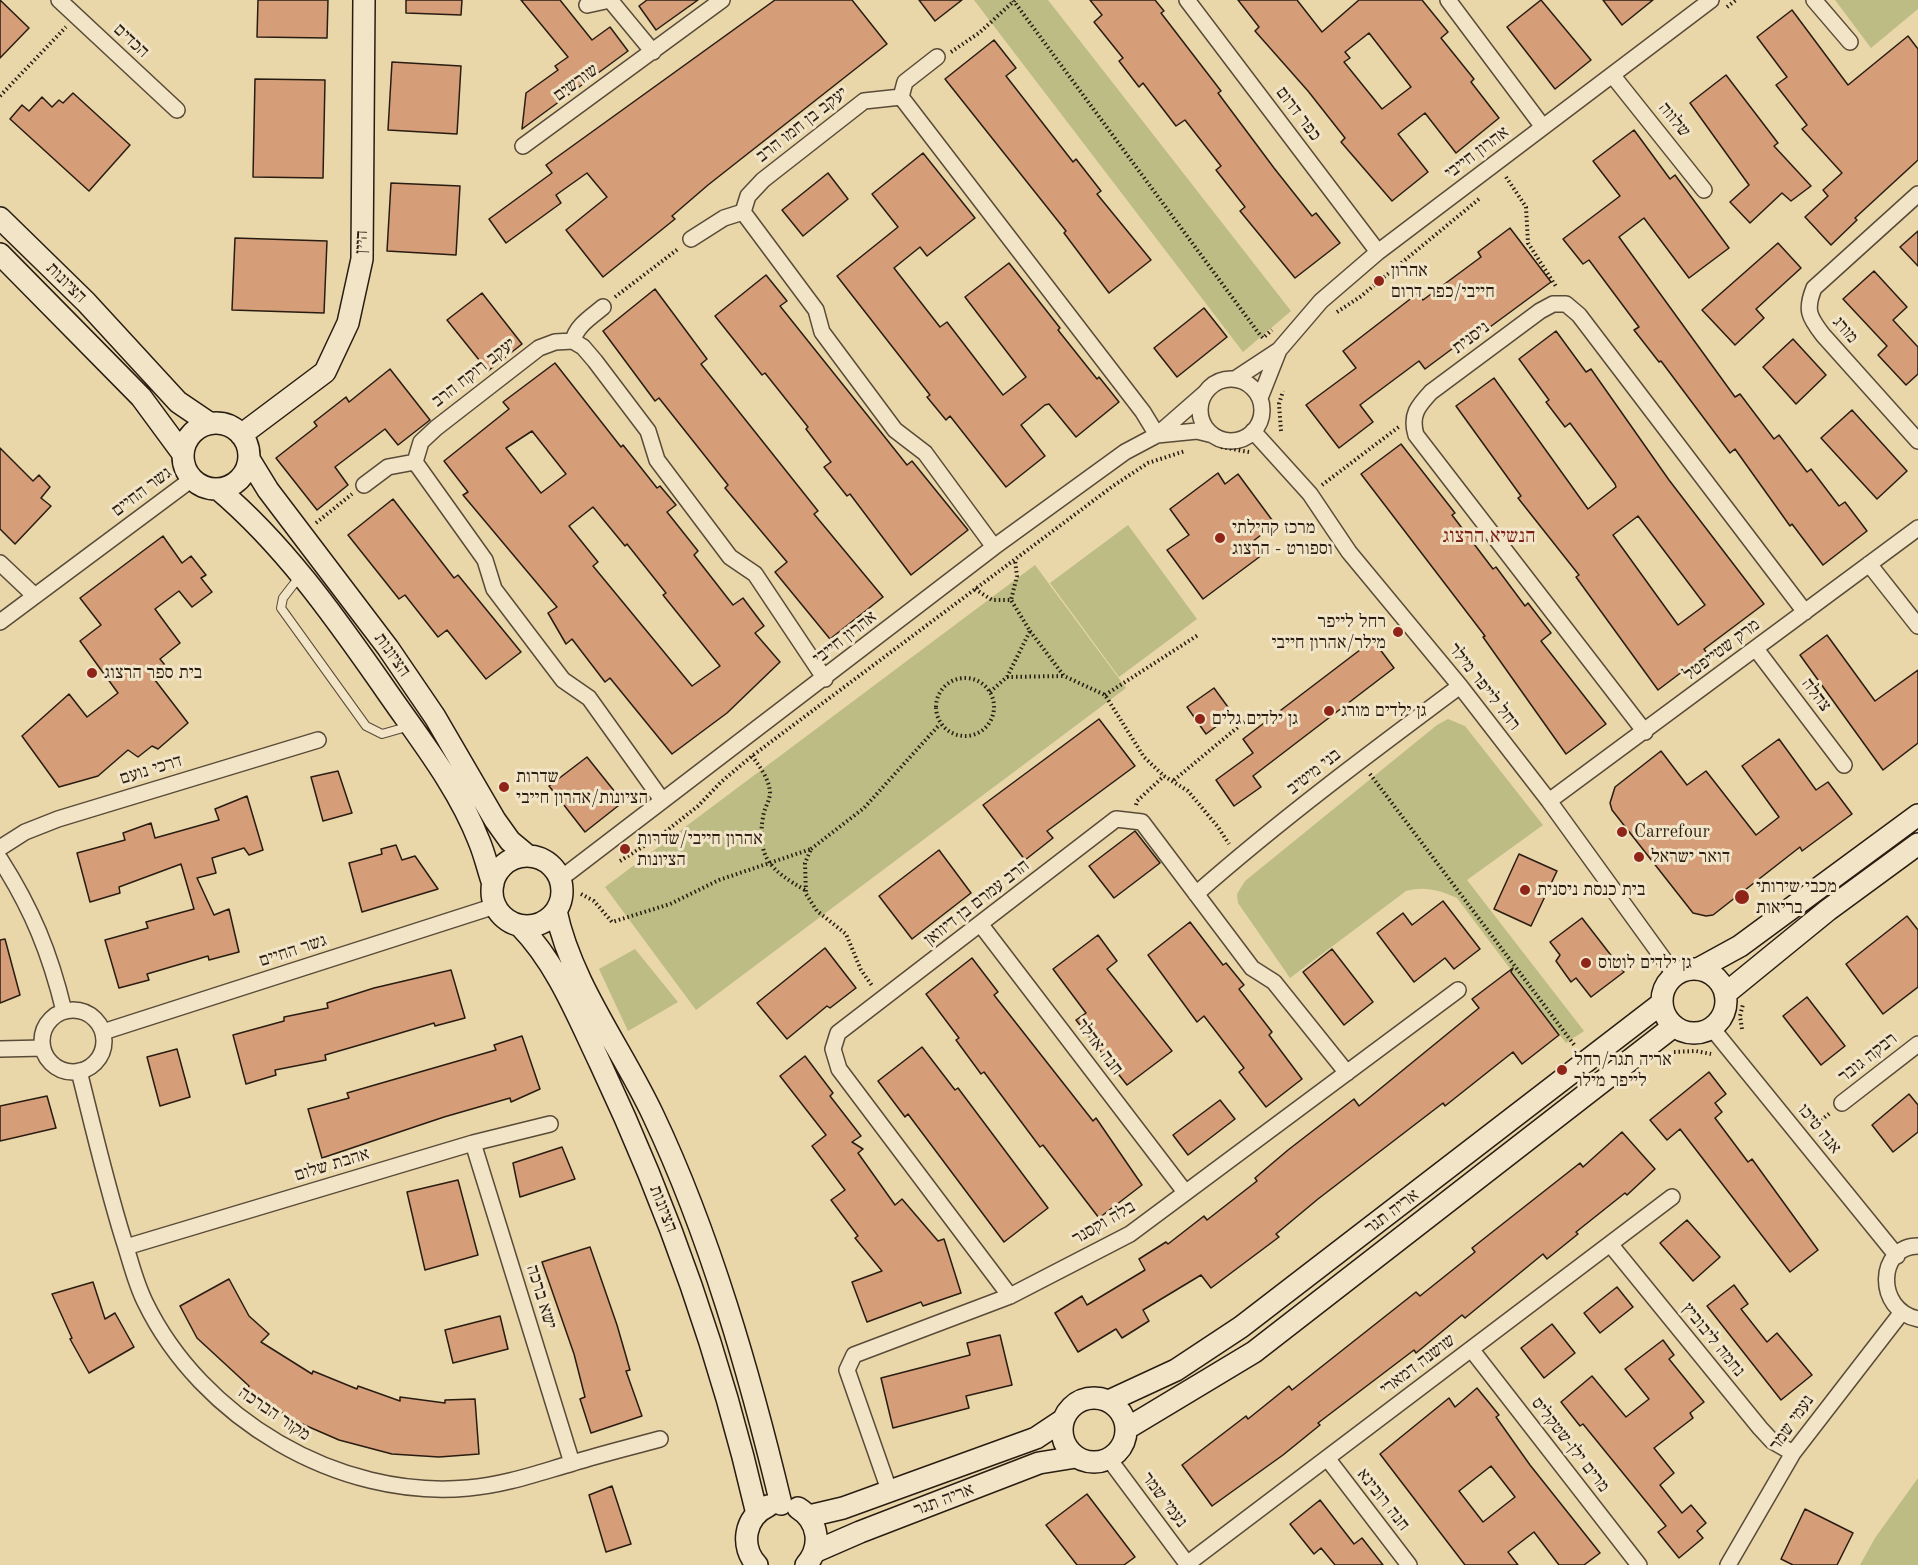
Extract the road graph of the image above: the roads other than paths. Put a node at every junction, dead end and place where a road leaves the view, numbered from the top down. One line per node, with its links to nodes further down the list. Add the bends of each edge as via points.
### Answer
1 (59, 0): 14 (street, הכדים)
2 (364, 0): 32 (street, היין, via 362,259 348,323 325,372)
3 (722, 0): 10 (street, שורשים)
4 (1187, 0): 22 (street, כפר דרום)
5 (1448, 0): 15 (street)
6 (1815, 0): 9 (street)
7 (1711, 4): 12 (street, אהרון חייבי)
8 (587, 5): 10 (street, via 610,0)
9 (1850, 42)
10 (653, 52): 16 (street, שורשים)
11 (937, 57): 13 (street, via 905,82)
12 (1613, 76): 15 (street, אהרון חייבי); 17 (street, שלווה)
13 (901, 97): 19 (street, יעקב בן חמו הרב, via 864,101 763,180 748,196); 33 (street)
14 (177, 110)
15 (1543, 127): 22 (street, אהרון חייבי)
16 (523, 146)
17 (1704, 190)
18 (1918, 194): 35 (street, מורג, via 1814,288 1808,304 1812,320 1823,335)
19 (743, 212): 21 (street, via 724,218); 43 (street, via 816,310 822,332 848,368 895,430 925,453)
20 (0, 218): 30 (street, הציונות, via 86,302 178,402)
21 (691, 239)
22 (1378, 252): 26 (street, אהרון חייבי, via 1321,301)
23 (0, 254): 36 (street, הציונות, via 141,397)
24 (603, 307): 25 (street, via 574,334)
25 (573, 341): 38 (street, יעקב רוקח הרב, via 539,348 436,428 421,442); 52 (street, via 595,361 648,431 657,460 730,558 755,574)
26 (1279, 350): 27 (street, אהרון חייבי); 29 (street, אהרון חייבי)
27 (1236, 379): 28 (street, via 1218,382); 29 (street, via 1250,385)
28 (1205, 393): 33 (street, אהרון חייבי); 34 (street, via 1201,417)
29 (1260, 398): 31 (street, via 1262,416)
30 (209, 423): 32 (street, via 227,424); 36 (street, via 189,436)
31 (1253, 431): 34 (street, via 1246,437); 53 (street, רחל לייפר מילר, via 1310,494 1349,552)
32 (242, 435): 37 (street)
33 (1157, 435): 34 (street, אהרון חייבי, via 1197,431); 43 (street, אהרון חייבי, via 1125,452)
34 (1215, 441)
35 (1918, 441)
36 (183, 454): 39 (street)
37 (249, 459): 41 (street, via 236,482); 63 (street, הציונות, via 435,717 510,842)
38 (415, 462): 40 (street, via 388,467); 58 (street, via 485,560 494,590 563,680 589,698)
39 (192, 479): 41 (street); 47 (street, גשר החיים)
40 (364, 485)
41 (218, 489): 46 (street, הציונות, via 272,539)
42 (1918, 528): 45 (street, מרק שטייפטל)
43 (994, 547): 52 (street, אהרון חייבי)
44 (0, 562): 47 (street)
45 (1869, 564): 48 (street, מרק שטייפטל); 50 (street)
46 (300, 575): 54 (street, הציונות); 54 (lane, via 283,598 281,608 359,717 366,726 382,734)
47 (35, 596): 49 (street, גשר החיים)
48 (1805, 612): 51 (street, מרק שטייפטל); 55 (street, ניסנית, via 1579,315 1566,304 1553,304 1540,311 1431,392 1417,408 1412,422 1424,447)
49 (0, 622)
50 (1918, 626)
51 (1756, 649): 55 (street, מרק שטייפטל); 57 (street, צהלה)
52 (825, 679): 58 (street, אהרון חייבי)
53 (1460, 686): 59 (street, רחל לייפר מילר); 67 (street, בני מיטיב)
54 (411, 726): 66 (street, הציונות, via 464,809 480,841)
55 (1645, 732): 59 (street, מרק שטייפטל)
56 (318, 740): 62 (street, דרכי נועם, via 58,819 25,832)
57 (1844, 765)
58 (662, 800): 65 (street, אהרון חייבי)
59 (1549, 801): 73 (street, רחל לייפר מילר)
60 (1918, 814): 72 (street, via 1740,946)
61 (1918, 844): 75 (street, via 1828,910)
62 (0, 848)
63 (528, 855): 65 (street, via 551,866); 66 (street, via 503,865)
64 (0, 859): 77 (street, via 45,941)
65 (559, 876): 69 (street, via 562,891)
66 (493, 884): 68 (street)
67 (1196, 894): 70 (street, הרב עמרם בן דיוואן, via 1142,822 1116,819); 85 (street, via 1252,968 1274,982)
68 (495, 906): 71 (street, via 510,922); 80 (street, גשר החיים)
69 (556, 911): 71 (street, via 540,924); 109 (street, הציונות, via 566,947 654,1116 695,1219 735,1336)
70 (981, 925): 89 (street, חנה אדלר); 95 (street, הרב עמרם בן דיוואן, via 838,1033 833,1049 839,1069)
71 (520, 926): 110 (street, הציונות, via 549,961 630,1126 707,1333)
72 (1698, 969): 73 (street); 75 (street, via 1715,977)
73 (1675, 975): 76 (street, via 1665,987)
74 (1458, 990): 85 (street, בלה וקסנר)
75 (1725, 994): 79 (street, via 1723,1013)
76 (1662, 1003): 78 (street); 99 (street, אריה תגר, via 1241,1327 1176,1370)
77 (64, 1011): 80 (street, via 85,1011 98,1020); 82 (street, via 49,1020 43,1031)
78 (1674, 1026): 79 (street, via 1692,1033); 101 (street, אריה תגר, via 1254,1352)
79 (1711, 1027): 94 (street, אנה טיכו)
80 (103, 1032): 84 (street, via 104,1047 98,1061)
81 (1918, 1044): 86 (street, רבקה גובר)
82 (43, 1048): 83 (street); 84 (street, via 46,1058 57,1068)
83 (0, 1049)
84 (79, 1071): 93 (street, מקור הברכה)
85 (1347, 1073): 89 (street, בלה וקסנר)
86 (1842, 1103)
87 (550, 1124): 88 (street, אהבת שלום)
88 (473, 1143): 93 (street, אהבת שלום); 107 (street, ישא ברכה)
89 (1185, 1192): 95 (street, בלה וקסנר, via 1130,1234)
90 (1672, 1197): 91 (street, שושנה דמארי)
91 (1610, 1244): 98 (street, שושנה דמארי); 103 (street, נחמה ליבוביץ, via 1760,1428)
92 (1918, 1246): 94 (street)
93 (126, 1247): 107 (street, מקור הברכה, via 145,1302 213,1395 247,1424 304,1458 358,1476 410,1486 466,1488 519,1480)
94 (1897, 1256): 96 (street, via 1888,1270 1886,1283 1888,1296)
95 (1010, 1296): 108 (street, בלה וקסנר, via 854,1355 847,1370)
96 (1902, 1312): 97 (street); 103 (street, נעמי שמר)
97 (1918, 1319)
98 (1471, 1349): 105 (street, שושנה דמארי); 116 (street, מרים ילן-שטקליס)
99 (1109, 1401): 100 (street, via 1091,1397 1082,1400 1067,1411); 101 (street, via 1122,1413)
100 (1063, 1420): 104 (street, via 1063,1441); 111 (street, אריה תגר, via 1036,1438 843,1508)
101 (1126, 1429): 106 (street, via 1122,1446)
102 (660, 1438): 107 (street, מקור הברכה)
103 (1793, 1453): 117 (street, נעמי שמר)
104 (1076, 1457): 106 (street, via 1092,1462); 112 (street, אריה תגר, via 1039,1463 860,1532)
105 (1326, 1458): 113 (street, שושנה דמארי); 115 (street, חנה רובינא)
106 (1109, 1459): 113 (street, נעמי שמר)
107 (572, 1463)
108 (888, 1488)
109 (781, 1504): 110 (street); 111 (street, via 792,1505)
110 (757, 1514): 114 (street, via 746,1535 747,1547)
111 (809, 1516): 112 (street, via 816,1534)
112 (810, 1559)
113 (1188, 1564)
114 (757, 1565)
115 (1409, 1565)
116 (1639, 1565)
117 (1728, 1565)

